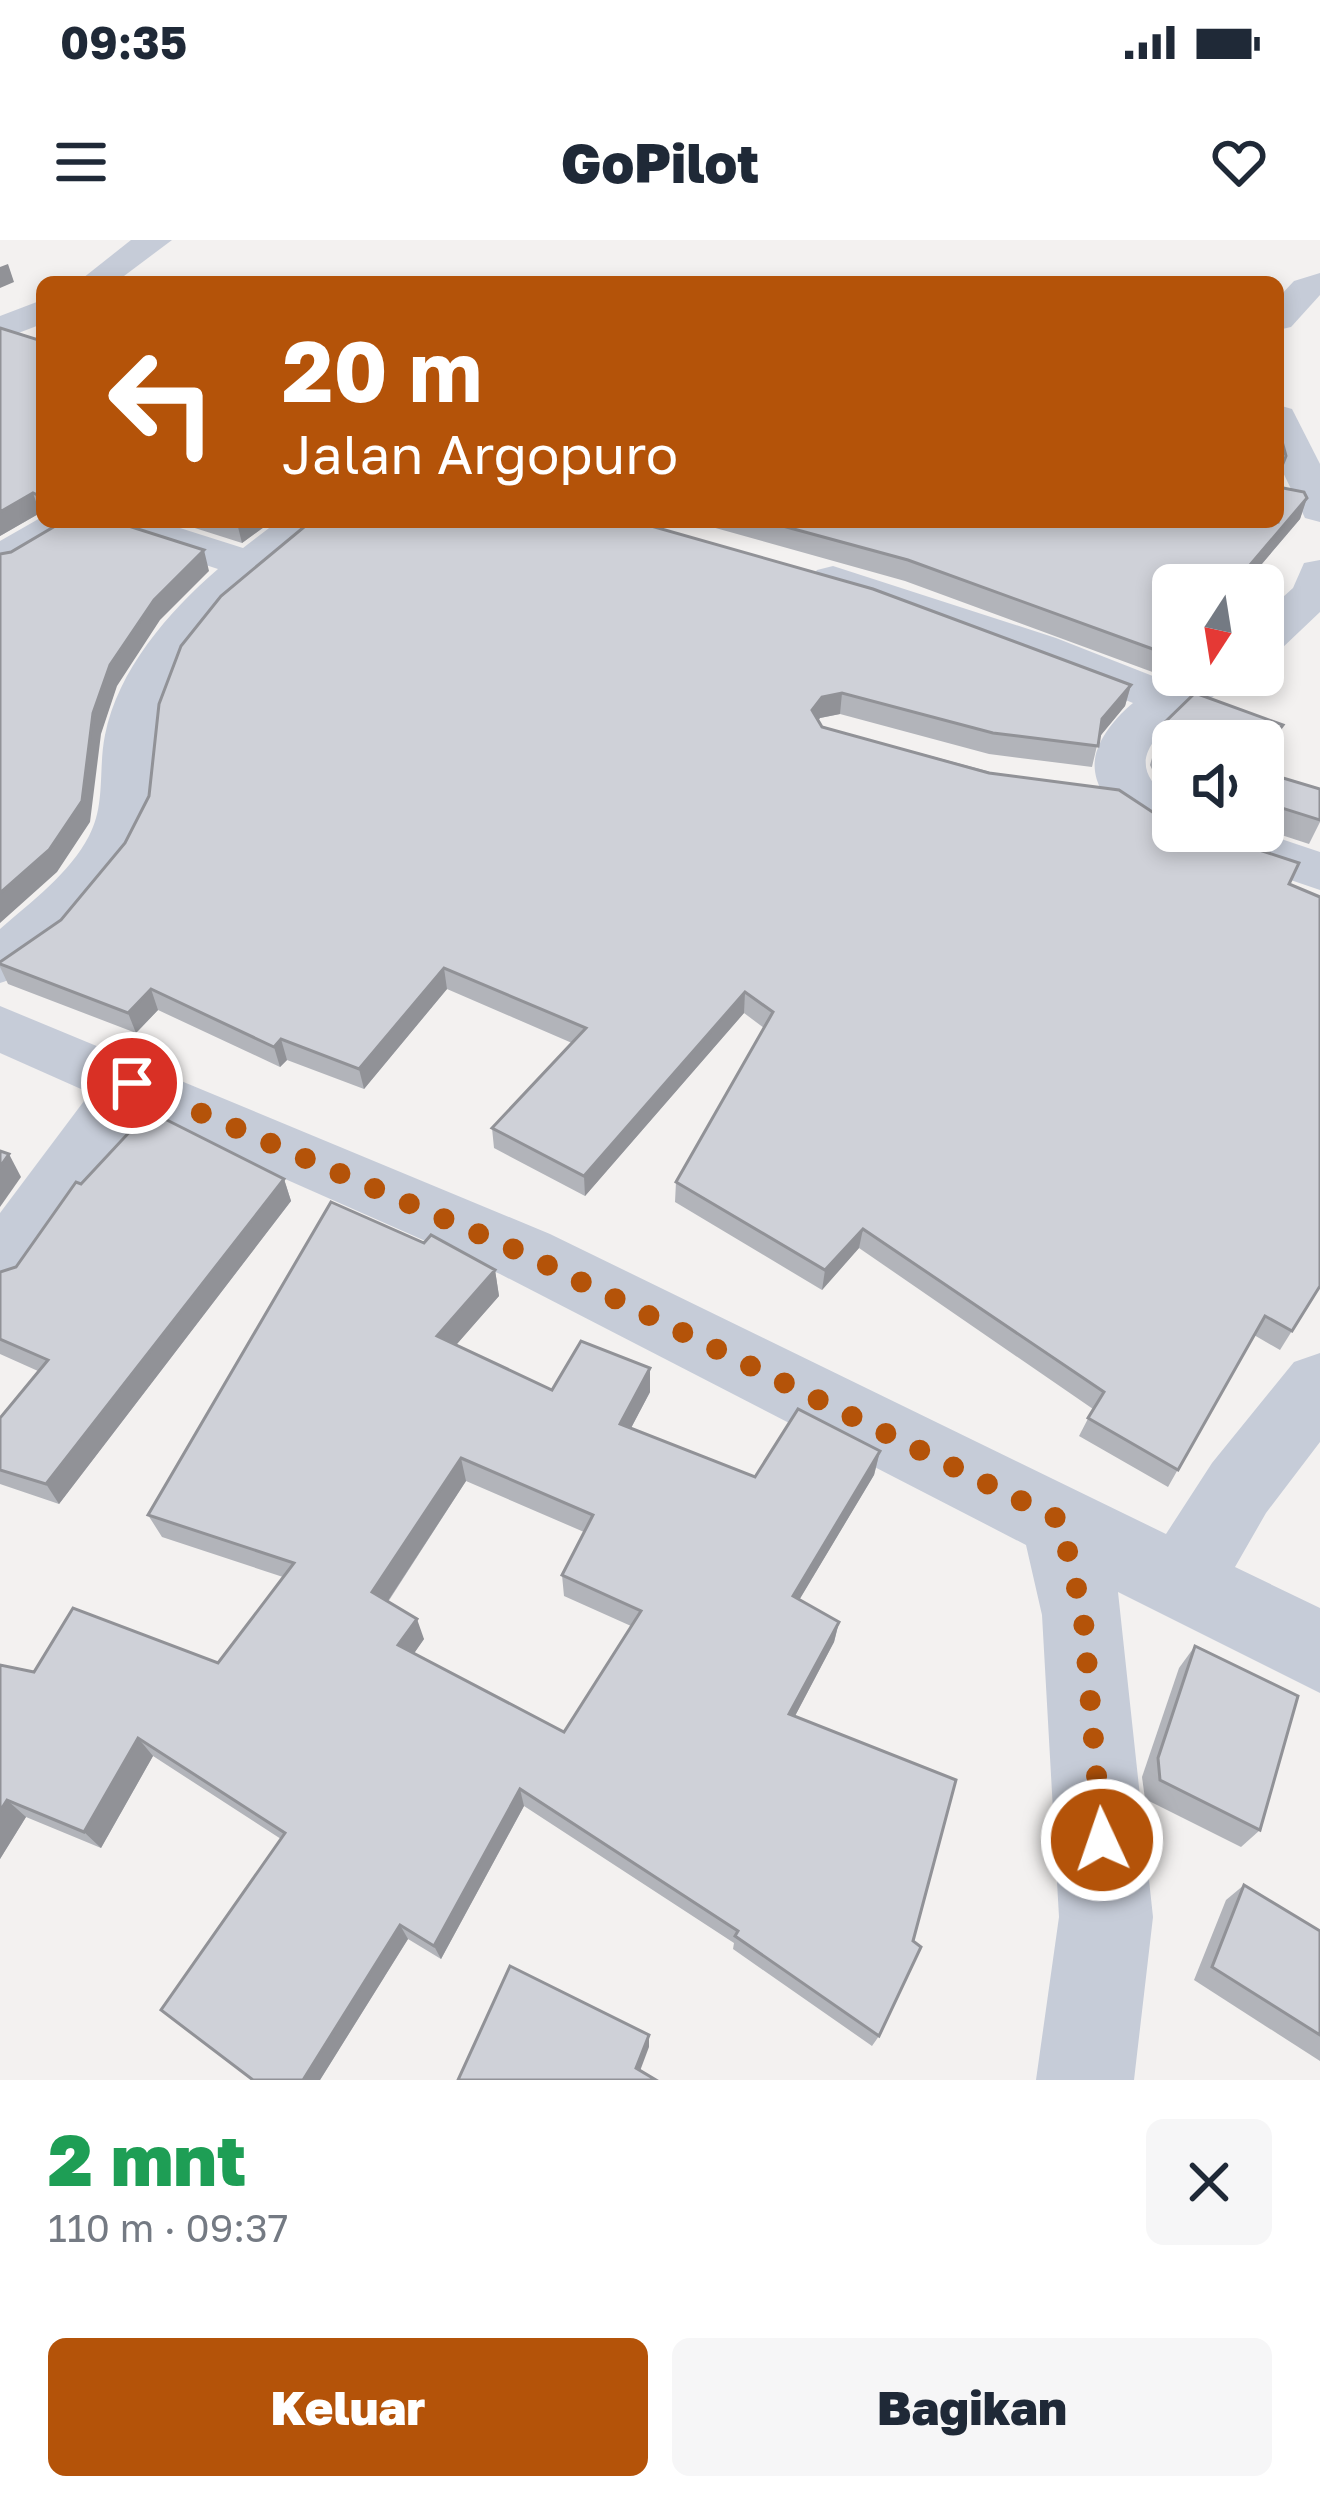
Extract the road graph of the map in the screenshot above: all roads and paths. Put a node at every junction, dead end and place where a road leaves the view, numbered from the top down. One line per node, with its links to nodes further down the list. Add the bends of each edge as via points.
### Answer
1 (156, 240): 2 (street)
2 (102, 276)
3 (1320, 283): 4 (street)
4 (1284, 312)
5 (36, 314): 6 (street)
6 (3, 328): 7 (street)
7 (36, 344)
8 (1284, 430): 9 (street)
9 (1320, 509)
10 (54, 528): 13 (street)
11 (136, 528): 14 (street)
12 (297, 528): 14 (street)
13 (0, 560)
14 (247, 564): 23 (street, via 170,651 146,692 131,734 119,832)
15 (802, 571): 18 (street)
16 (1320, 573): 17 (street, via 1314,593)
17 (1284, 621)
18 (1152, 677)
19 (1183, 696): 20 (street, via 1137,726 1107,790)
20 (1152, 812)
21 (1261, 852): 22 (street)
22 (1320, 872)
23 (0, 963)
24 (0, 1028): 25 (street)
25 (132, 1083): 26 (street); 28 (street, via 525,1254)
26 (0, 1266)
27 (1320, 1385): 29 (street, via 1239,1488)
28 (1060, 1520): 29 (street); 31 (street, via 1083,1615 1106,1917)
29 (1180, 1584): 30 (street)
30 (1320, 1652)
31 (1085, 2080)

